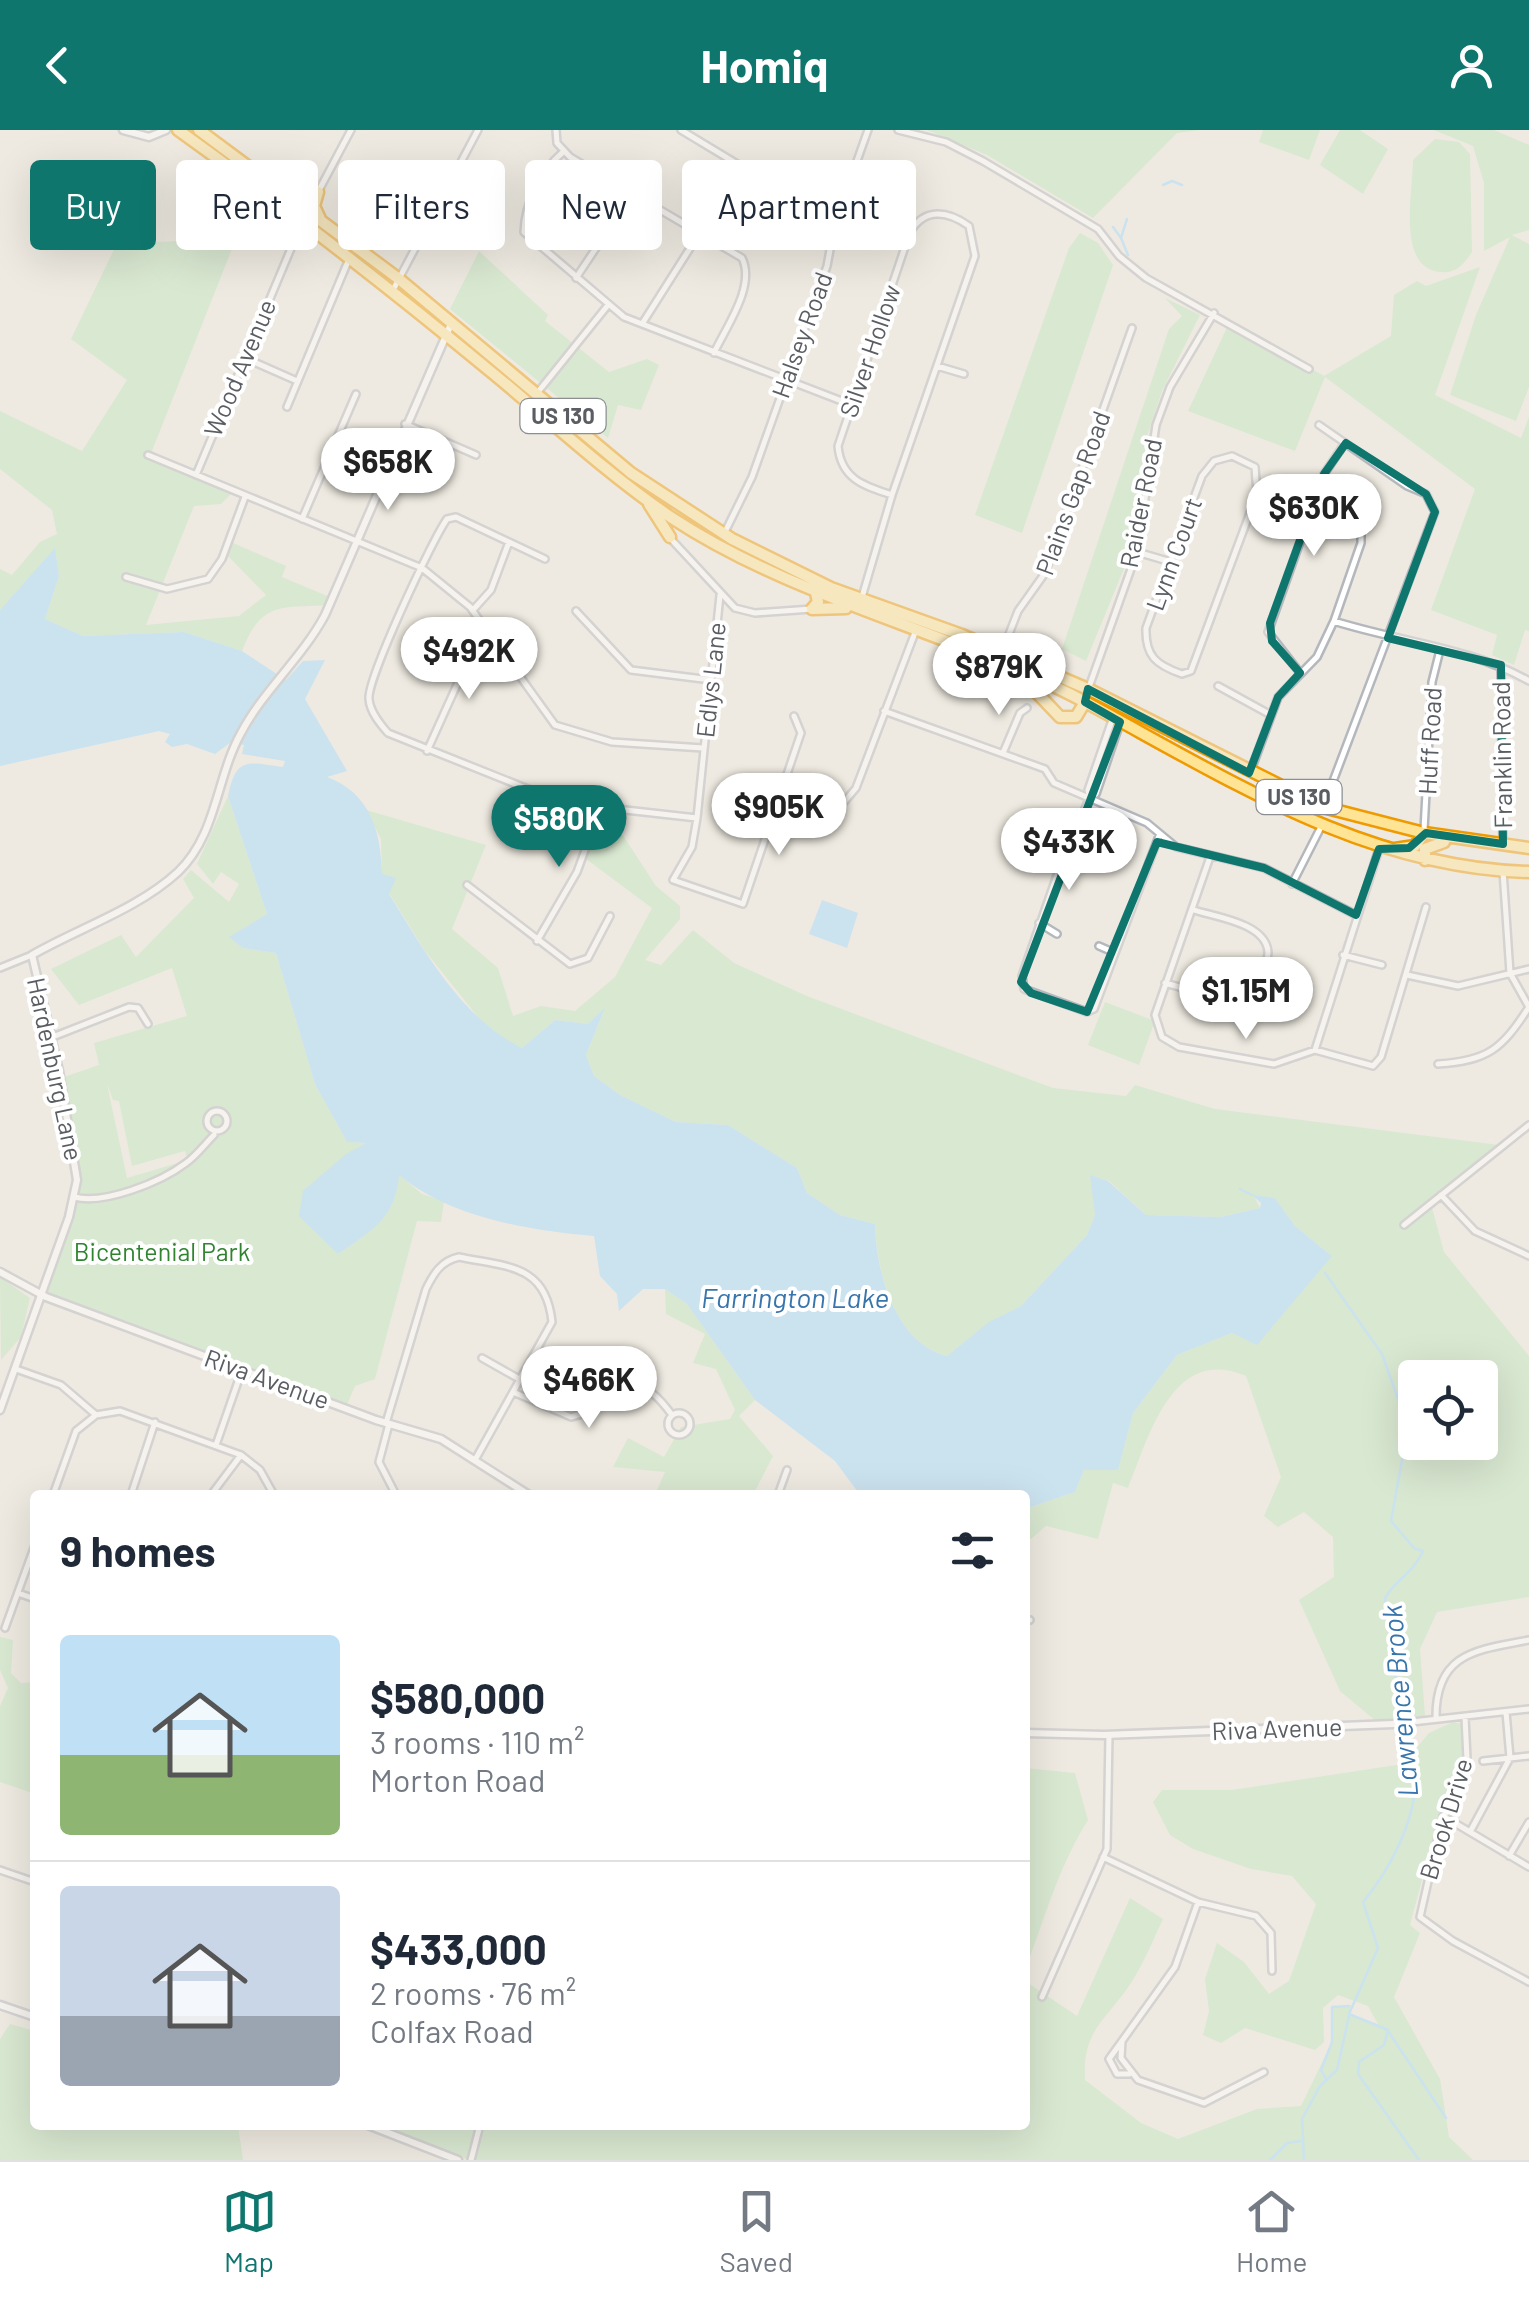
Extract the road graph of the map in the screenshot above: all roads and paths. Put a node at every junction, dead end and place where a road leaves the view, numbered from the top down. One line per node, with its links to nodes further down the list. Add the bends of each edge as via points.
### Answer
1 (123, 130): 12 (street)
2 (152, 130): 12 (street)
3 (166, 130): 12 (street)
4 (199, 130): 15 (highway, US 130)
5 (351, 130): 19 (street)
6 (478, 130): 31 (street)
7 (556, 130): 13 (street)
8 (681, 130): 17 (street)
9 (868, 130): 18 (street, Halsey Road)
10 (898, 130): 34 (street, via 961,149 1090,224 1132,268)
11 (178, 131): 14 (highway, US 130)
12 (141, 136)
13 (563, 152): 16 (street); 30 (street, via 545,170 524,232)
14 (220, 160)
15 (239, 160)
16 (576, 160)
17 (730, 160)
18 (857, 160)
19 (318, 192)
20 (318, 215): 22 (highway)
21 (318, 220): 22 (highway, US 130)
22 (321, 221): 31 (highway, US 130)
23 (320, 235): 29 (highway, US 130)
24 (290, 250): 39 (street, Wood Avenue)
25 (595, 250): 30 (street)
26 (688, 250): 35 (street)
27 (728, 250): 38 (street, via 742,258 747,274)
28 (830, 250): 44 (street, Halsey Road)
29 (349, 259): 32 (highway, US 130); 43 (street)
30 (576, 278): 33 (street)
31 (398, 279): 32 (street); 37 (highway, US 130)
32 (392, 292): 37 (highway, US 130)
33 (608, 305): 35 (street); 46 (street)
34 (1214, 312): 41 (street); 65 (street, Raider Road, via 1156,425)
35 (642, 324): 38 (street)
36 (1132, 328): 81 (street, Plains Gap Road, via 1045,573 1018,610)
37 (448, 329): 46 (highway, US 130); 49 (street); 55 (highway, US 130)
38 (714, 353): 44 (street)
39 (244, 358): 43 (street); 54 (street, Wood Avenue)
40 (937, 366): 42 (street); 47 (street, Silver Hollow, via 977,246 969,226 941,212 928,214 910,232); 56 (street, Silver Hollow)
41 (1309, 369)
42 (964, 374)
43 (297, 381): 48 (street)
44 (784, 382): 47 (street); 61 (street, Halsey Road)
45 (356, 394): 60 (street)
46 (536, 394): 59 (highway, US 130)
47 (852, 405): 56 (street, Silver Hollow, via 838,446 843,468 863,485)
48 (287, 407)
49 (404, 424): 52 (street); 64 (street)
50 (1319, 424): 51 (street)
51 (1346, 442): 58 (street, via 1324,474); 78 (street, via 1426,494 1435,512)
52 (476, 455)
53 (148, 456): 54 (street)
54 (196, 475): 57 (street)
55 (642, 495): 59 (highway, US 130); 62 (highway)
56 (892, 495): 72 (street, Silver Hollow)
57 (246, 496): 60 (street); 69 (street, via 208,579 168,590)
58 (1318, 501): 76 (street, via 1360,521 1364,532); 84 (street, via 1268,632)
59 (677, 511): 61 (highway, US 130); 62 (street); 70 (highway, US 130)
60 (302, 519): 64 (street)
61 (724, 535): 72 (highway, US 130)
62 (670, 537): 71 (street)
63 (510, 542): 66 (street); 68 (street, via 450,518); 73 (street, via 490,590)
64 (356, 543): 68 (street); 128 (street, via 325,616 254,711 231,755 213,816 181,869)
65 (1137, 552): 67 (street); 88 (street, Raider Road)
66 (546, 558)
67 (1171, 562): 67 (street, Lynn Court, via 1202,476 1214,461 1232,456 1255,468 1258,494 1191,670 1182,674 1164,668 1145,648)
68 (423, 569): 73 (street); 96 (street, via 368,696 388,733)
69 (126, 577)
70 (816, 593): 72 (highway, US 130); 74 (highway)
71 (720, 595): 74 (street, via 747,612); 85 (street, Edlys Lane)
72 (856, 604): 74 (highway); 77 (highway, US 130)
73 (473, 610): 79 (street)
74 (812, 610)
75 (576, 611): 85 (street, via 631,670)
76 (1334, 621): 78 (street); 84 (street, via 1318,657)
77 (917, 626): 81 (highway, US 130); 83 (highway, US 130); 91 (street)
78 (1388, 638): 80 (street); 100 (street)
79 (498, 644): 95 (street, via 555,725 612,742); 96 (street, via 460,678)
80 (1440, 650): 82 (street); 105 (street, Huff Road, via 1432,682)
81 (1002, 652): 88 (highway, US 130)
82 (1501, 665): 86 (street); 108 (street, Franklin Road)
83 (1013, 667): 89 (highway, US 130); 89 (highway, via 1060,717 1076,717)
84 (1300, 673): 92 (street)
85 (711, 680): 95 (street, Edlys Lane)
86 (1529, 681)
87 (1218, 686): 92 (street)
88 (1088, 689): 89 (street, Raider Road); 98 (highway, US 130)
89 (1085, 702): 94 (highway, US 130)
90 (1028, 708): 97 (street)
91 (884, 711): 97 (street); 104 (street, via 856,788)
92 (1271, 714): 98 (street)
93 (794, 716): 102 (street, Edlys Lane, via 801,733 743,904 673,880 692,847)
94 (1117, 720): 99 (street); 103 (highway, US 130)
95 (703, 748): 102 (street, Edlys Lane)
96 (427, 750): 101 (street, via 563,802)
97 (1004, 753): 99 (street)
98 (1250, 773): 100 (highway, US 130)
99 (1090, 798): 106 (street, via 1148,823); 113 (street)
100 (1323, 807): 105 (highway, US 130)
101 (600, 809): 102 (street); 125 (street, via 568,890)
102 (696, 818)
103 (1320, 826): 110 (highway, US 130); 117 (street)
104 (819, 832)
105 (1424, 833): 107 (highway, US 130); 110 (highway, via 1409,848)
106 (1159, 836): 111 (street); 127 (street)
107 (1460, 840): 108 (highway, US 130); 112 (highway, via 1428,846)
108 (1503, 844): 109 (highway, US 130)
109 (1529, 848)
110 (1378, 849): 112 (highway, US 130); 122 (street)
111 (1210, 857): 117 (street, via 1242,860); 120 (street)
112 (1425, 860): 115 (highway, US 130)
113 (1062, 861): 114 (street); 123 (street)
114 (1082, 868)
115 (1503, 871): 116 (highway, US 130); 133 (street)
116 (1529, 872)
117 (1292, 884): 122 (street)
118 (467, 885): 125 (street)
119 (1426, 907): 134 (street)
120 (1193, 910): 135 (street); 135 (street, via 1260,935 1268,953 1254,998 1236,1004)
121 (610, 916): 125 (street, via 582,962 570,964)
122 (1356, 916): 129 (street)
123 (1039, 923): 124 (street); 127 (street, via 1021,982 1031,993 1088,1012)
124 (1057, 934)
125 (537, 941)
126 (1098, 946): 127 (street)
127 (1115, 953)
128 (32, 955): 131 (street); 138 (street, Hardenburg Lane)
129 (1343, 955): 130 (street); 139 (street)
130 (1382, 966)
131 (0, 968)
132 (1529, 969): 133 (street)
133 (1510, 973): 134 (street, via 1458,986); 136 (street)
134 (1407, 975): 139 (street, via 1378,1063)
135 (1165, 983): 139 (street, via 1156,1025 1179,1047 1274,1064)
136 (1529, 1007): 140 (street, via 1490,1053 1472,1062)
137 (148, 1024): 138 (street, via 138,1008 129,1007)
138 (50, 1038): 144 (street, Hardenburg Lane, via 75,1158)
139 (1316, 1050)
140 (1438, 1064)
141 (1529, 1125): 143 (street)
142 (214, 1135): 142 (street, via 207,1121 222,1110 228,1119); 144 (street, via 170,1172 90,1201)
143 (1441, 1196): 145 (street); 147 (street, via 1474,1230)
144 (74, 1197): 149 (street, Hardenburg Lane)
145 (1404, 1225)
146 (1529, 1243): 147 (street)
147 (1527, 1254)
148 (0, 1272): 149 (street, Riva Avenue)
149 (41, 1294): 151 (street, Hardenburg Lane); 152 (street, Riva Avenue)
150 (482, 1358): 153 (street)
151 (16, 1369): 155 (street, Hardenburg Lane); 156 (street, via 62,1385)
152 (242, 1370): 159 (street, Riva Avenue); 160 (street)
153 (520, 1380): 154 (street); 159 (street, via 552,1322 546,1289 530,1275 458,1256 447,1260 426,1289)
154 (513, 1392): 157 (street, via 570,1418 595,1410 622,1386 642,1386); 162 (street)
155 (0, 1410)
156 (96, 1415): 158 (street, via 120,1411); 164 (street, via 76,1431)
157 (672, 1415): 157 (street, via 670,1430 686,1433 688,1417)
158 (154, 1422): 160 (street); 165 (street)
159 (387, 1424): 162 (street, Riva Avenue, via 441,1438); 168 (street, via 380,1462)
160 (216, 1445): 161 (street)
161 (241, 1455): 166 (street); 167 (street)
162 (475, 1460): 169 (street, Riva Avenue)
163 (787, 1470): 170 (street)
164 (55, 1490)
165 (132, 1490)
166 (215, 1490)
167 (271, 1490)
168 (394, 1490)
169 (522, 1490)
170 (780, 1490)
171 (30, 1559): 172 (street)
172 (18, 1593): 173 (street); 174 (street)
173 (30, 1597)
174 (5, 1628)
175 (1529, 1640): 179 (street, via 1476,1649 1454,1664 1440,1686)
176 (1529, 1709): 177 (street, Riva Avenue)
177 (1506, 1712): 178 (street, Riva Avenue); 184 (street)
178 (1464, 1717): 179 (street, Riva Avenue); 186 (street, Brook Drive, via 1467,1759)
179 (1436, 1719): 180 (street, Riva Avenue)
180 (1394, 1724): 182 (street, Riva Avenue)
181 (1030, 1732): 182 (street, Riva Avenue)
182 (1109, 1735): 190 (street, via 1111,1831)
183 (1529, 1756): 184 (street)
184 (1510, 1758): 185 (street); 188 (street)
185 (1483, 1761)
186 (1444, 1816): 188 (street); 196 (street, Brook Drive, via 1420,1906 1423,1920)
187 (1529, 1822): 189 (street)
188 (1470, 1832): 189 (street)
189 (1509, 1856): 191 (street)
190 (1103, 1857): 194 (street); 197 (street)
191 (1529, 1868)
192 (0, 1870): 193 (street)
193 (30, 1880)
194 (1198, 1902): 195 (street, via 1246,1912 1264,1923 1273,1945); 200 (street, via 1175,1966)
195 (1272, 1972)
196 (1529, 1982)
197 (1042, 1998)
198 (0, 2005): 199 (street)
199 (30, 2015)
200 (1122, 2041): 202 (street); 202 (street, via 1109,2059 1117,2074)
201 (1264, 2072): 202 (street, via 1204,2103)
202 (1129, 2074)
203 (381, 2130): 205 (street)
204 (479, 2130): 206 (street)
205 (458, 2160)
206 (471, 2160)

